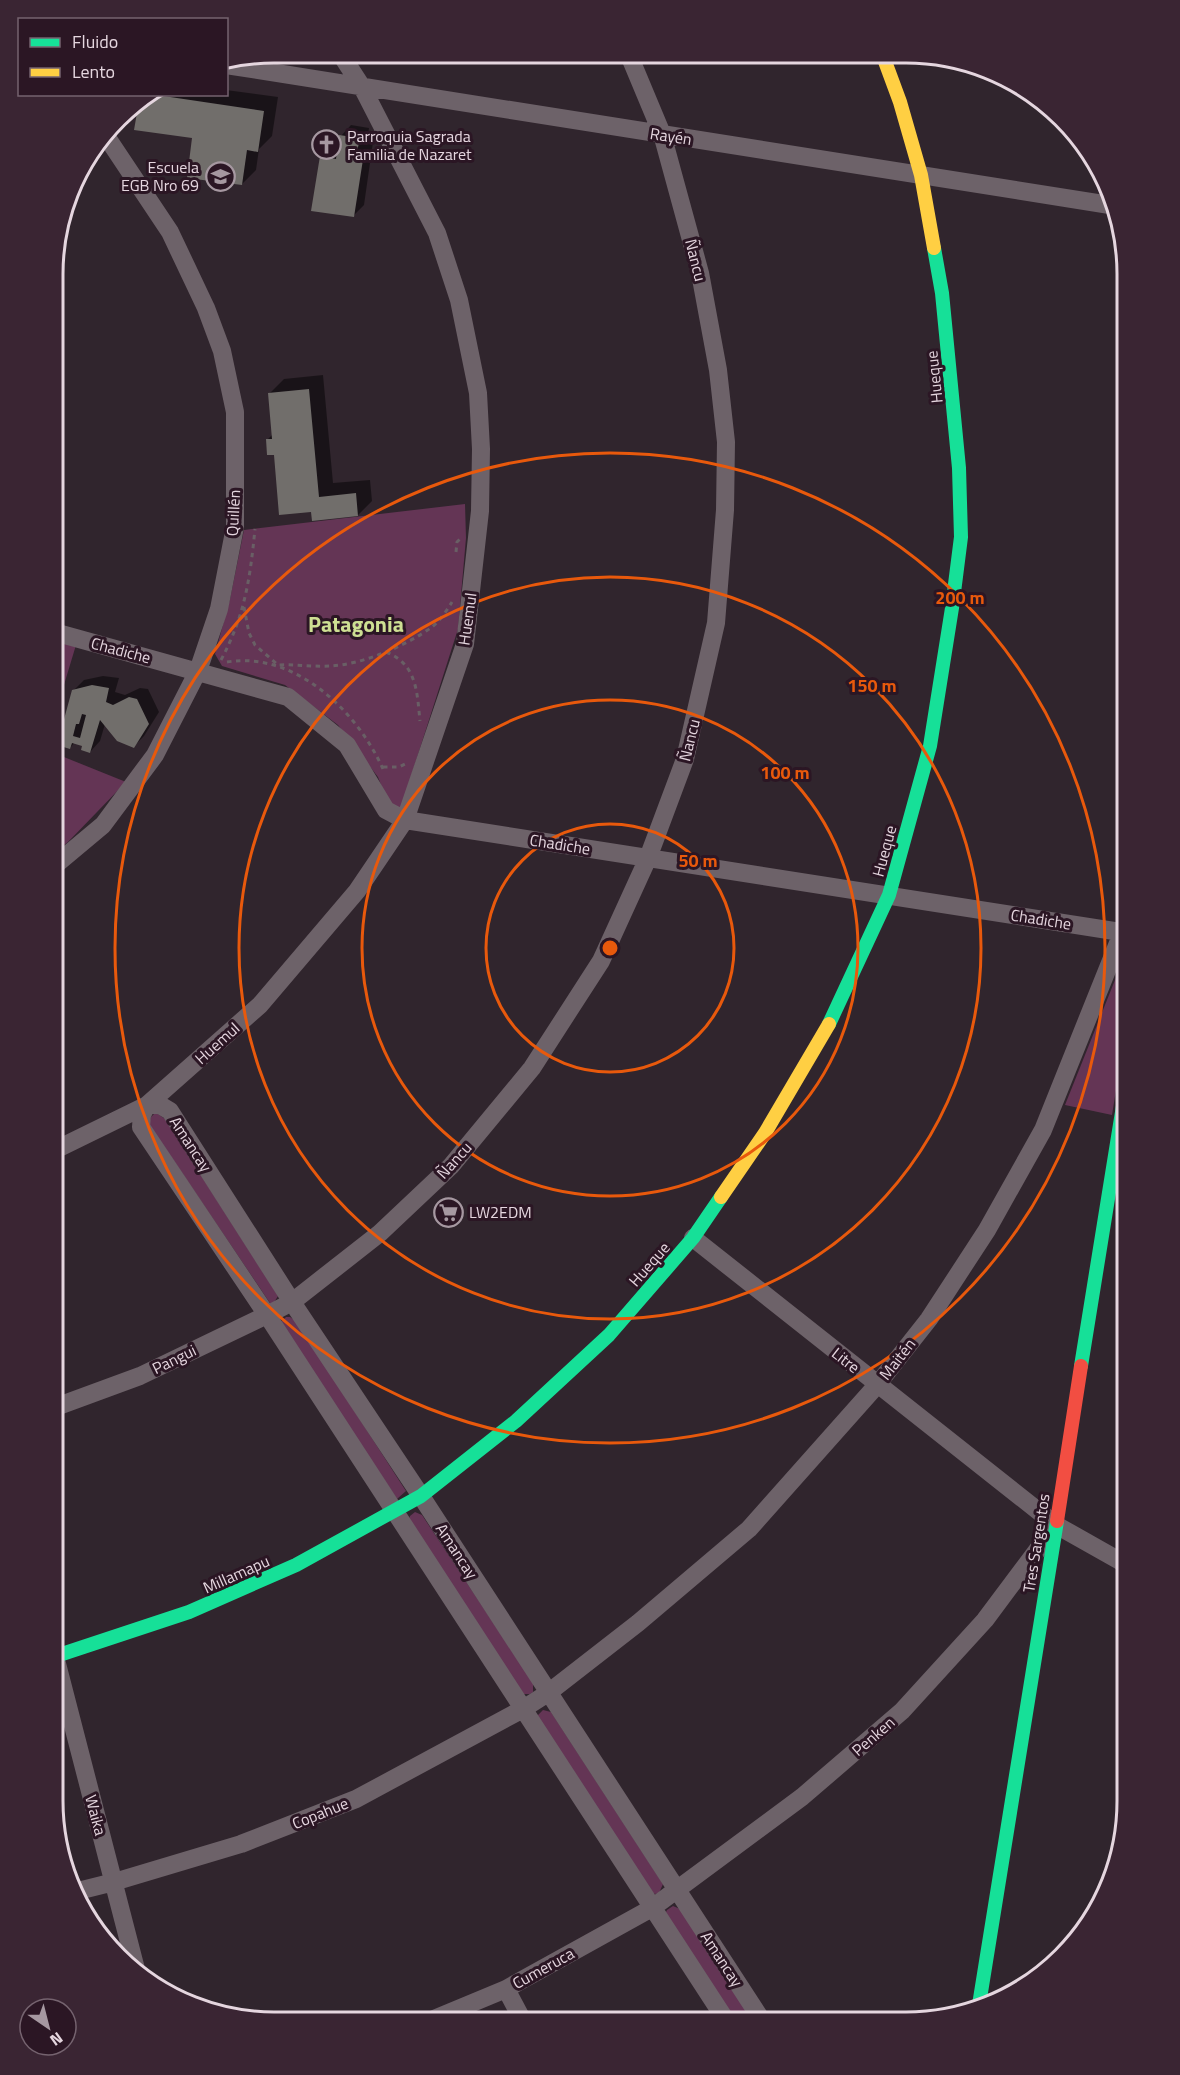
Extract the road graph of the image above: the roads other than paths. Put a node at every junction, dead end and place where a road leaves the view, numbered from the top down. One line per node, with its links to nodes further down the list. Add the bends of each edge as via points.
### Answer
1 (346, 63): 5 (street, Huemul)
2 (632, 63): 6 (street, Ñancu)
3 (886, 63): 8 (street, Hueque)
4 (236, 67): 5 (street, Rayén)
5 (362, 87): 6 (street, Rayén); 12 (street, Huemul, via 437,233 459,300 478,393 480,511 465,644)
6 (662, 134): 8 (street, Rayén); 14 (street, Ñancu, via 700,273 718,370 726,442 725,510 716,623 685,759)
7 (110, 142): 11 (street, Quillén, via 170,232 206,308 222,351 235,412 235,527 219,609)
8 (921, 175): 9 (street, Rayén); 15 (street, Hueque, via 942,293 959,468 961,537 930,746)
9 (1105, 204)
10 (63, 634): 11 (street, Chadiche)
11 (198, 671): 12 (street, Chadiche, via 288,697 347,745 386,810); 13 (street, Quillén, via 149,764 103,825)
12 (405, 820): 14 (street, Chadiche); 18 (street, Huemul, via 357,891 260,1005)
13 (63, 858)
14 (648, 858): 15 (street, Chadiche); 22 (street, Ñancu, via 601,961 532,1068 451,1166 380,1233)
15 (889, 895): 16 (street, Chadiche); 21 (street, Hueque, via 833,1018 765,1133)
16 (1117, 932)
17 (1117, 952): 24 (street, Maitén, via 1042,1130 987,1230 929,1319)
18 (147, 1105): 20 (street, Huemul); 22 (street, Amancay, via 160,1105 170,1111); 23 (street, Amancay, via 141,1127)
19 (1117, 1144): 28 (street, Tres Sargentos)
20 (63, 1146)
21 (693, 1238): 24 (street, Litre); 26 (street, Hueque, via 609,1335 516,1421)
22 (292, 1302): 23 (street, Pangui); 26 (street, Amancay)
23 (267, 1315): 25 (street, Pangui, via 140,1376); 27 (street, Amancay)
24 (877, 1385): 28 (street, Litre); 32 (street, Maitén, via 749,1529)
25 (63, 1404)
26 (421, 1496): 27 (street, Millamapu); 32 (street, Amancay)
27 (395, 1512): 30 (street, Millamapu, via 296,1565 189,1612); 33 (street, Amancay)
28 (1056, 1525): 29 (street, Litre); 36 (street, Penken, via 985,1620 902,1711 802,1797); 40 (street, Tres Sargentos)
29 (1117, 1559)
30 (63, 1653)
31 (63, 1690): 34 (street, Waika)
32 (548, 1693): 33 (street, Copahue); 36 (street, Amancay)
33 (523, 1709): 34 (street, Copahue, via 356,1799 241,1844); 37 (street, Amancay)
34 (114, 1882): 35 (street, Copahue); 38 (street, Waika)
35 (83, 1890)
36 (678, 1890): 37 (street, Penken); 44 (street, Amancay)
37 (652, 1908): 39 (street, Cumeruca); 43 (street, Amancay)
38 (133, 1958)
39 (507, 1989): 41 (street, Cumeruca); 42 (street)
40 (980, 1999)
41 (451, 2012)
42 (518, 2012)
43 (720, 2012)
44 (757, 2012)

